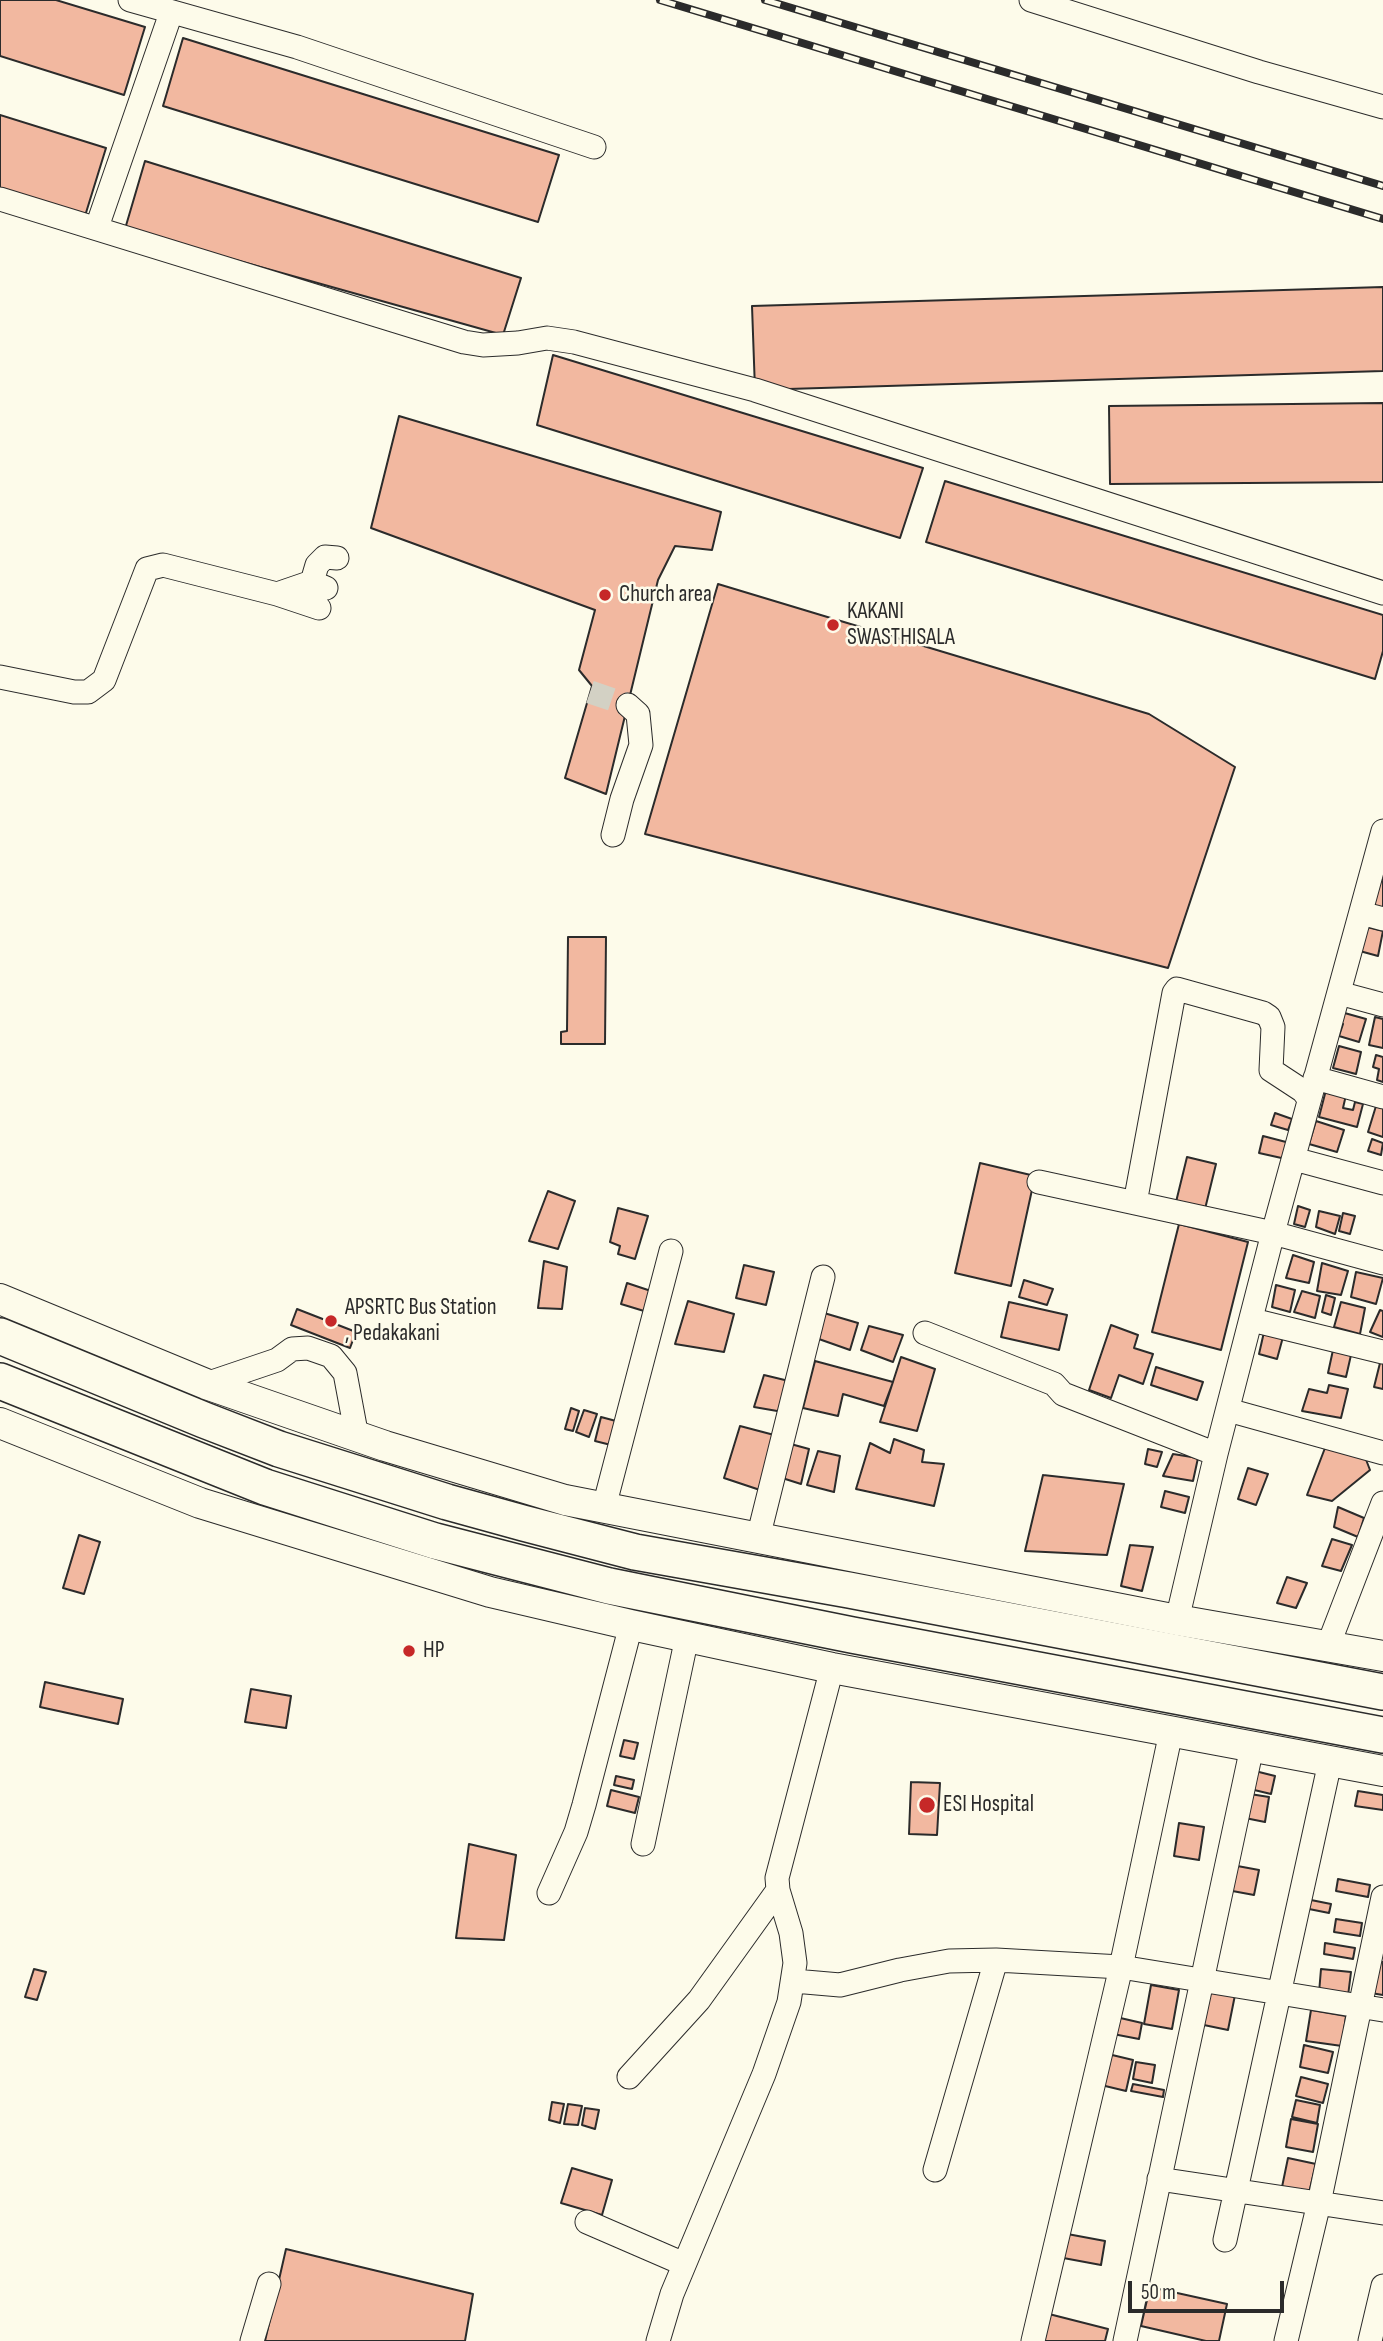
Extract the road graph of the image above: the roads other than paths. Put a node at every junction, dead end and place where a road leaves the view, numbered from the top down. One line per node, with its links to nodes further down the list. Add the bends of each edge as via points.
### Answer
1 (130, 0): 3 (street)
2 (1031, 0): 4 (street)
3 (171, 13): 5 (street, via 298,47); 7 (street)
4 (1383, 107)
5 (594, 147)
6 (0, 199): 7 (street)
7 (97, 227): 9 (street, via 464,341 483,345 547,338 565,341 755,390)
8 (337, 558): 10 (street, via 325,557 317,565 319,593 277,594 163,565 147,569 104,680 88,692)
9 (1383, 593)
10 (0, 677)
11 (628, 705): 13 (street, via 638,714 641,745)
12 (1383, 834): 14 (street)
13 (613, 835)
14 (1361, 913): 15 (street); 16 (street)
15 (1383, 919)
16 (1339, 993): 17 (street); 18 (street)
17 (1383, 1005)
18 (1312, 1089): 19 (street); 20 (street); 23 (street, via 1303,1091 1271,1070 1273,1027 1269,1017 1177,989)
19 (1383, 1097)
20 (1294, 1159): 22 (street); 24 (street)
21 (1039, 1182): 23 (street)
22 (1383, 1183)
23 (1136, 1199): 24 (street)
24 (1273, 1233): 26 (street); 29 (street)
25 (671, 1251): 41 (street)
26 (1383, 1263)
27 (823, 1277): 42 (street)
28 (0, 1299): 34 (main road)
29 (1252, 1320): 32 (street); 35 (street)
30 (925, 1333): 39 (street)
31 (0, 1336): 49 (highway, via 279,1449 536,1527 635,1552)
32 (1383, 1352)
33 (0, 1381): 51 (highway, via 265,1487 449,1545 622,1588)
34 (206, 1384): 37 (main road); 37 (street, via 277,1360 292,1349 308,1348 331,1356 345,1373)
35 (1228, 1410): 38 (street); 39 (street)
36 (0, 1423): 44 (main road, via 200,1503 490,1592)
37 (357, 1437): 41 (main road, via 565,1500)
38 (1383, 1453)
39 (1216, 1454): 43 (street)
40 (1383, 1503): 46 (street)
41 (604, 1507): 42 (main road)
42 (758, 1538): 43 (main road)
43 (1177, 1620): 46 (main road)
44 (631, 1625): 45 (main road); 57 (street, via 576,1832)
45 (687, 1637): 48 (main road); 55 (street)
46 (1328, 1646): 47 (main road)
47 (1383, 1656)
48 (832, 1668): 50 (main road); 56 (street, via 778,1869)
49 (1383, 1692)
50 (1171, 1732): 52 (main road); 60 (street)
51 (1383, 1735)
52 (1252, 1747): 53 (main road); 61 (street)
53 (1330, 1762): 54 (main road); 63 (street)
54 (1383, 1771)
55 (643, 1844)
56 (778, 1890): 62 (street, via 792,1933); 65 (street, via 699,2000)
57 (549, 1893)
58 (1383, 1897): 64 (street)
59 (996, 1960): 60 (street); 62 (street, via 949,1961 840,1985); 66 (street)
60 (1121, 1967): 61 (street); 78 (street)
61 (1201, 1980): 63 (street); 67 (street)
62 (794, 1981): 73 (street, via 764,2074)
63 (1278, 1993): 64 (street); 68 (street)
64 (1372, 2009): 69 (street)
65 (629, 2077)
66 (935, 2169)
67 (1159, 2179): 68 (street); 79 (street)
68 (1236, 2191): 69 (street); 72 (street)
69 (1320, 2203): 70 (street); 80 (street)
70 (1383, 2213)
71 (587, 2222): 73 (street)
72 (1225, 2240)
73 (684, 2264): 77 (street)
74 (269, 2284): 76 (street)
75 (1383, 2286): 81 (street)
76 (252, 2341)
77 (658, 2341)
78 (1033, 2341)
79 (1125, 2341)
80 (1286, 2341)
81 (1370, 2341)

